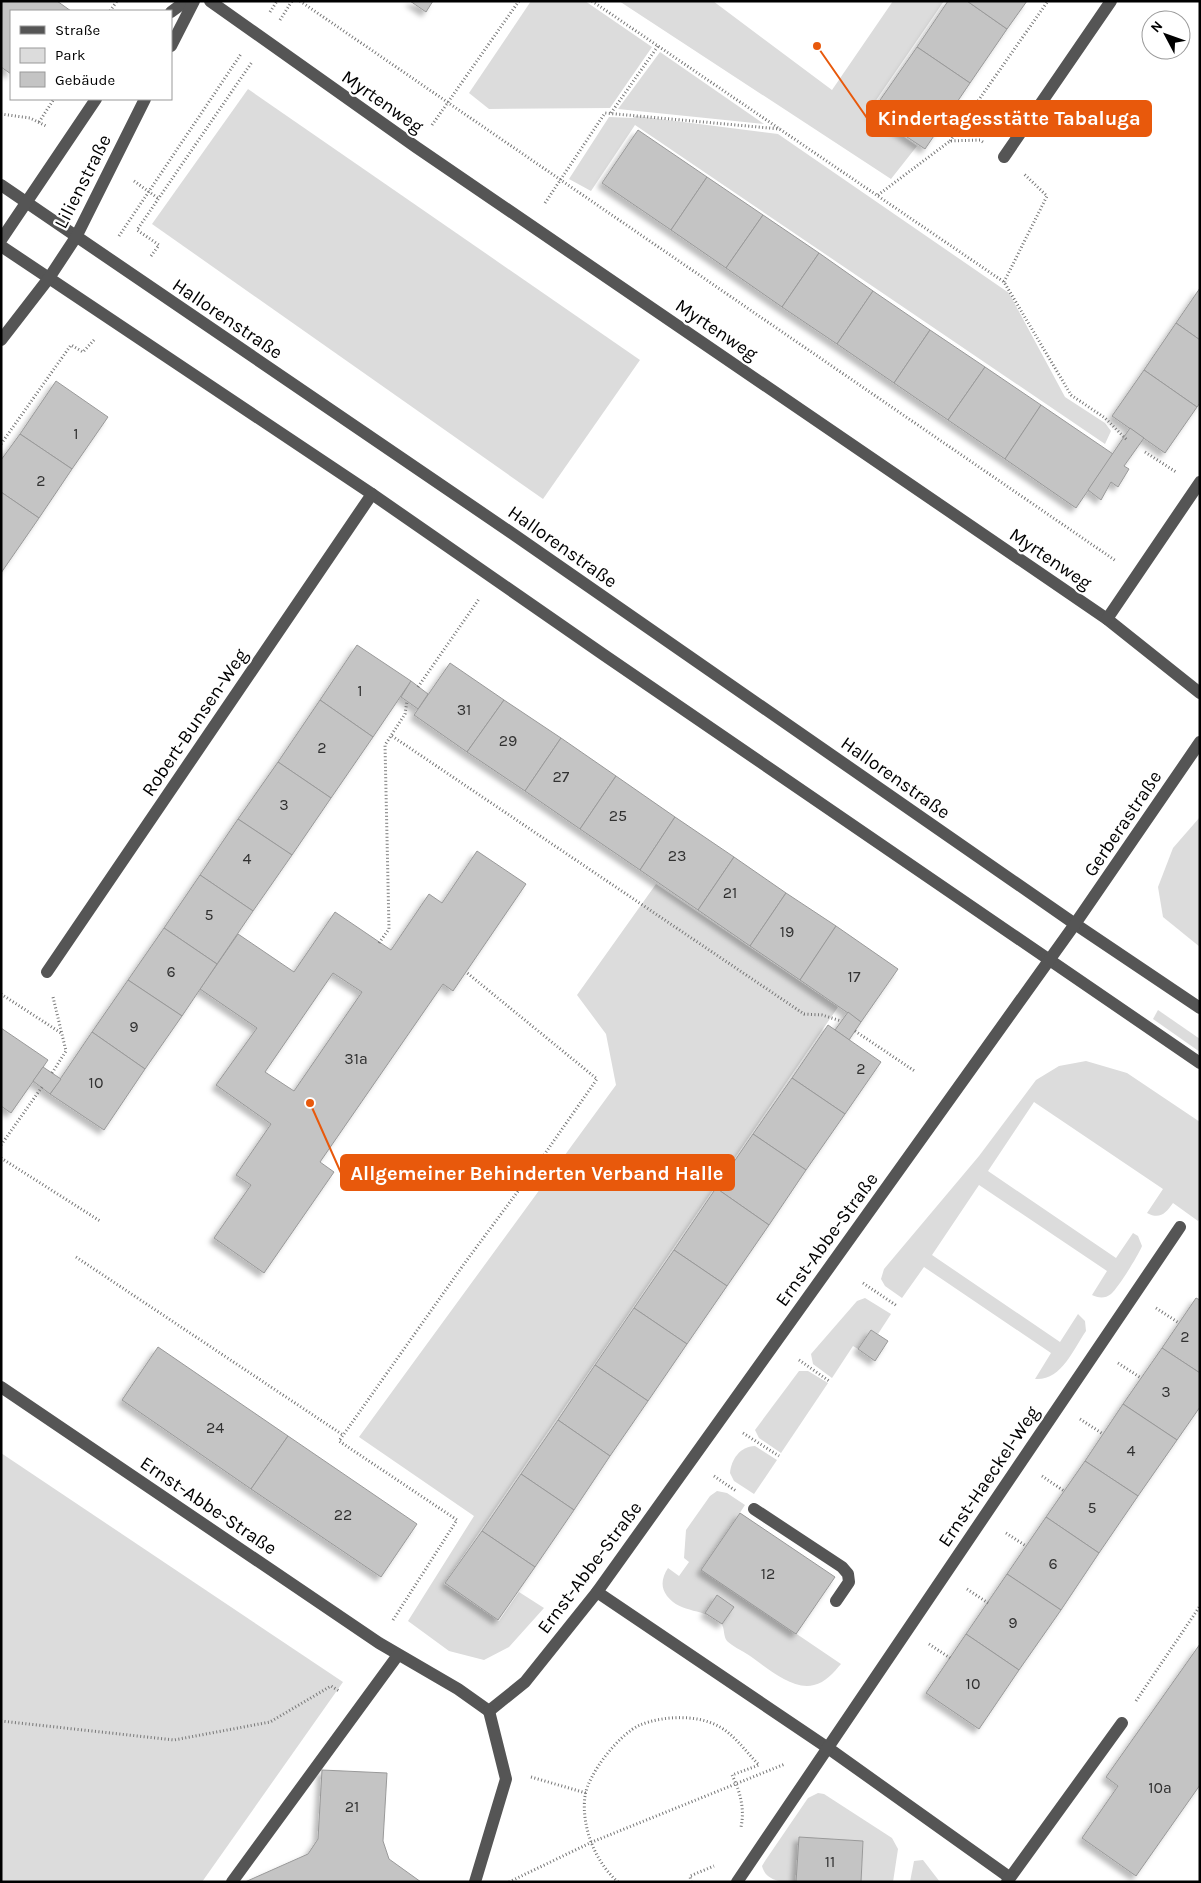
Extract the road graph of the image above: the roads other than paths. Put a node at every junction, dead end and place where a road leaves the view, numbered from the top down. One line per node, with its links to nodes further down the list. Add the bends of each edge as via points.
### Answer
1 (186, 1): 5 (street)
2 (194, 1): 6 (street)
3 (210, 1): 19 (street, Myrtenweg, via 416,147)
4 (1112, 1): 9 (street)
5 (172, 11)
6 (172, 44)
7 (95, 100): 11 (street, Lilienstraße)
8 (144, 100): 12 (street, Lilienstraße)
9 (1004, 157)
10 (1, 185): 11 (street, Hallorenstraße)
11 (27, 202): 12 (street, Hallorenstraße); 13 (street)
12 (76, 237): 15 (street, Lilienstraße); 23 (street, Hallorenstraße, via 505,528)
13 (1, 240)
14 (1, 246): 15 (street)
15 (49, 278): 16 (street, Lilienstraße); 18 (street)
16 (1, 340)
17 (1200, 482): 19 (street)
18 (372, 494): 24 (street); 25 (street, Robert-Bunsen-Weg)
19 (1107, 619): 20 (street, Myrtenweg)
20 (1200, 693)
21 (1200, 742): 22 (street, Gerberastraße)
22 (1196, 756): 23 (street, Gerberastraße)
23 (1075, 924): 24 (street); 26 (street, Hallorenstraße)
24 (1049, 959): 27 (street); 31 (street, Ernst-Abbe-Straße)
25 (47, 972)
26 (1200, 1008)
27 (1200, 1062)
28 (1180, 1227): 36 (street, Ernst-Haeckel-Weg)
29 (1, 1387): 33 (street, Ernst-Abbe-Straße)
30 (754, 1509): 32 (street, via 848,1574 849,1582)
31 (597, 1592): 34 (street, Ernst-Abbe-Straße, via 525,1682); 36 (street)
32 (836, 1601)
33 (398, 1655): 34 (street, Ernst-Abbe-Straße); 38 (street)
34 (489, 1711): 39 (street, via 506,1778)
35 (1122, 1723): 37 (street)
36 (828, 1748): 37 (street); 40 (street, Ernst-Haeckel-Weg)
37 (1008, 1879)
38 (232, 1882)
39 (475, 1882)
40 (737, 1882)

